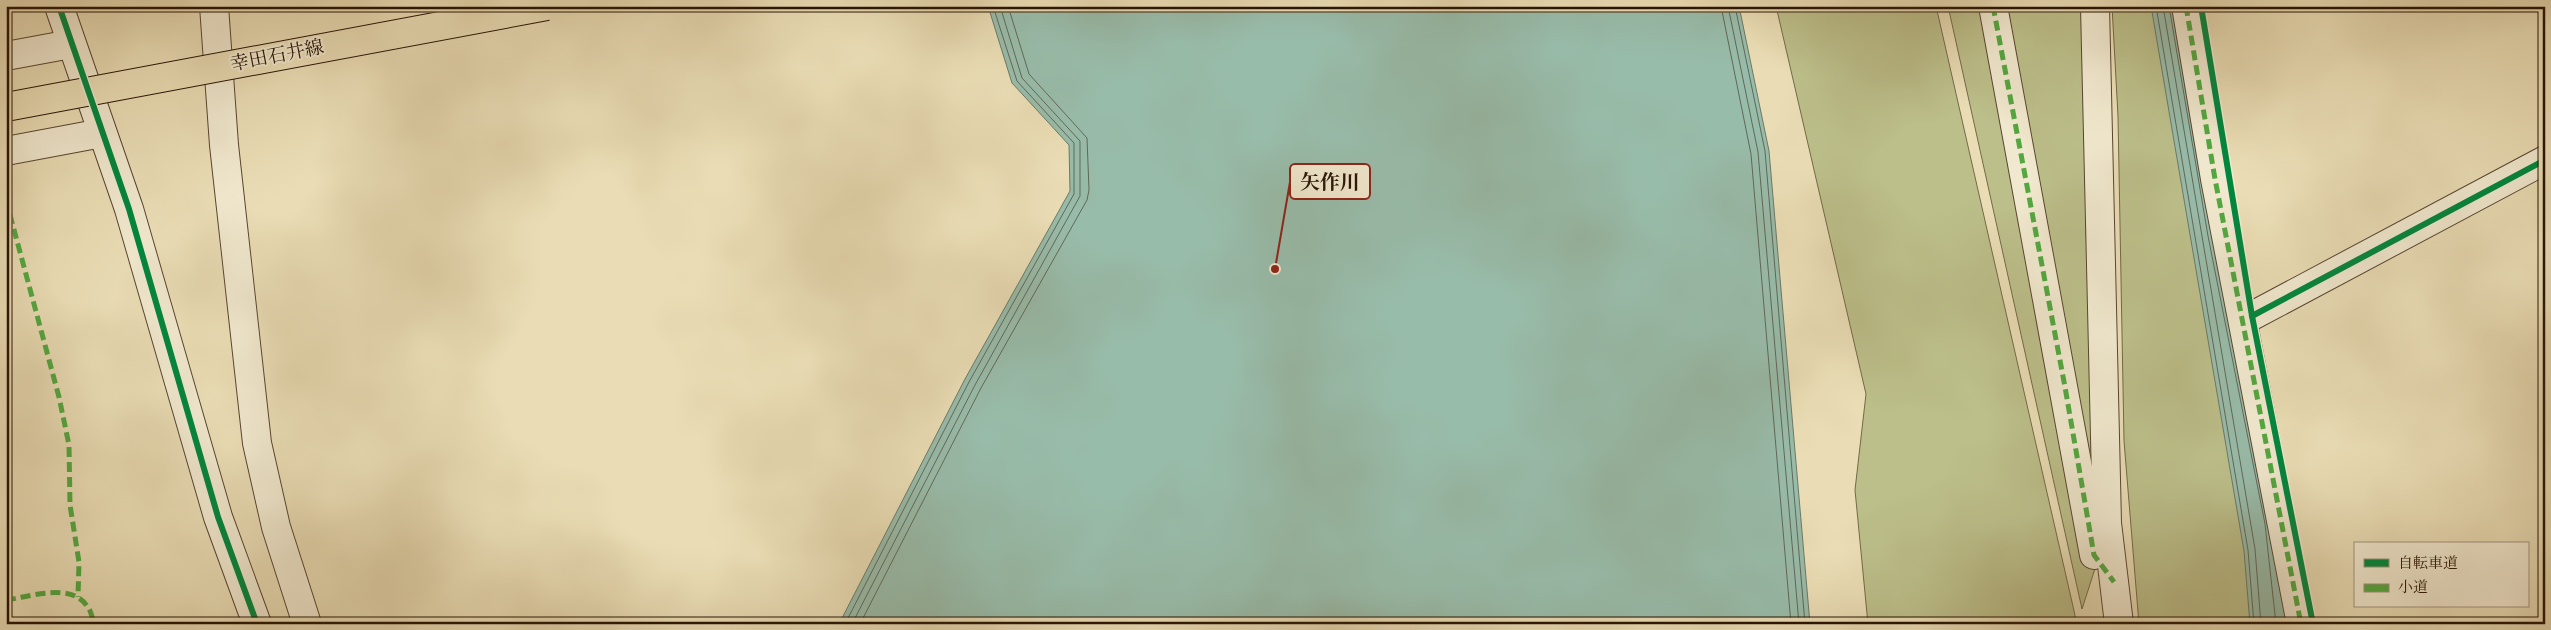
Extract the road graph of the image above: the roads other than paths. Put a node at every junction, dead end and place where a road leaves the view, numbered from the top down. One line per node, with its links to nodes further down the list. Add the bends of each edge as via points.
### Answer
1 (58, 6): 8 (street)
2 (214, 6): 17 (street, via 226,164 257,443 276,526)
3 (547, 6): 10 (main road, 幸田石井線, bridge)
4 (1993, 6): 15 (street, via 2094,555)
5 (2095, 6): 15 (street, via 2107,523)
6 (2186, 6): 19 (street, via 2215,179)
7 (2201, 6): 14 (street)
8 (72, 44): 9 (street); 11 (street)
9 (6, 56)
10 (6, 107)
11 (102, 133): 12 (street); 16 (street, via 129,209 218,517)
12 (6, 151)
13 (2545, 160): 14 (street)
14 (2252, 316): 20 (street)
15 (2114, 582): 18 (street)
16 (257, 624)
17 (307, 624)
18 (2119, 624)
19 (2301, 624)
20 (2313, 624)

